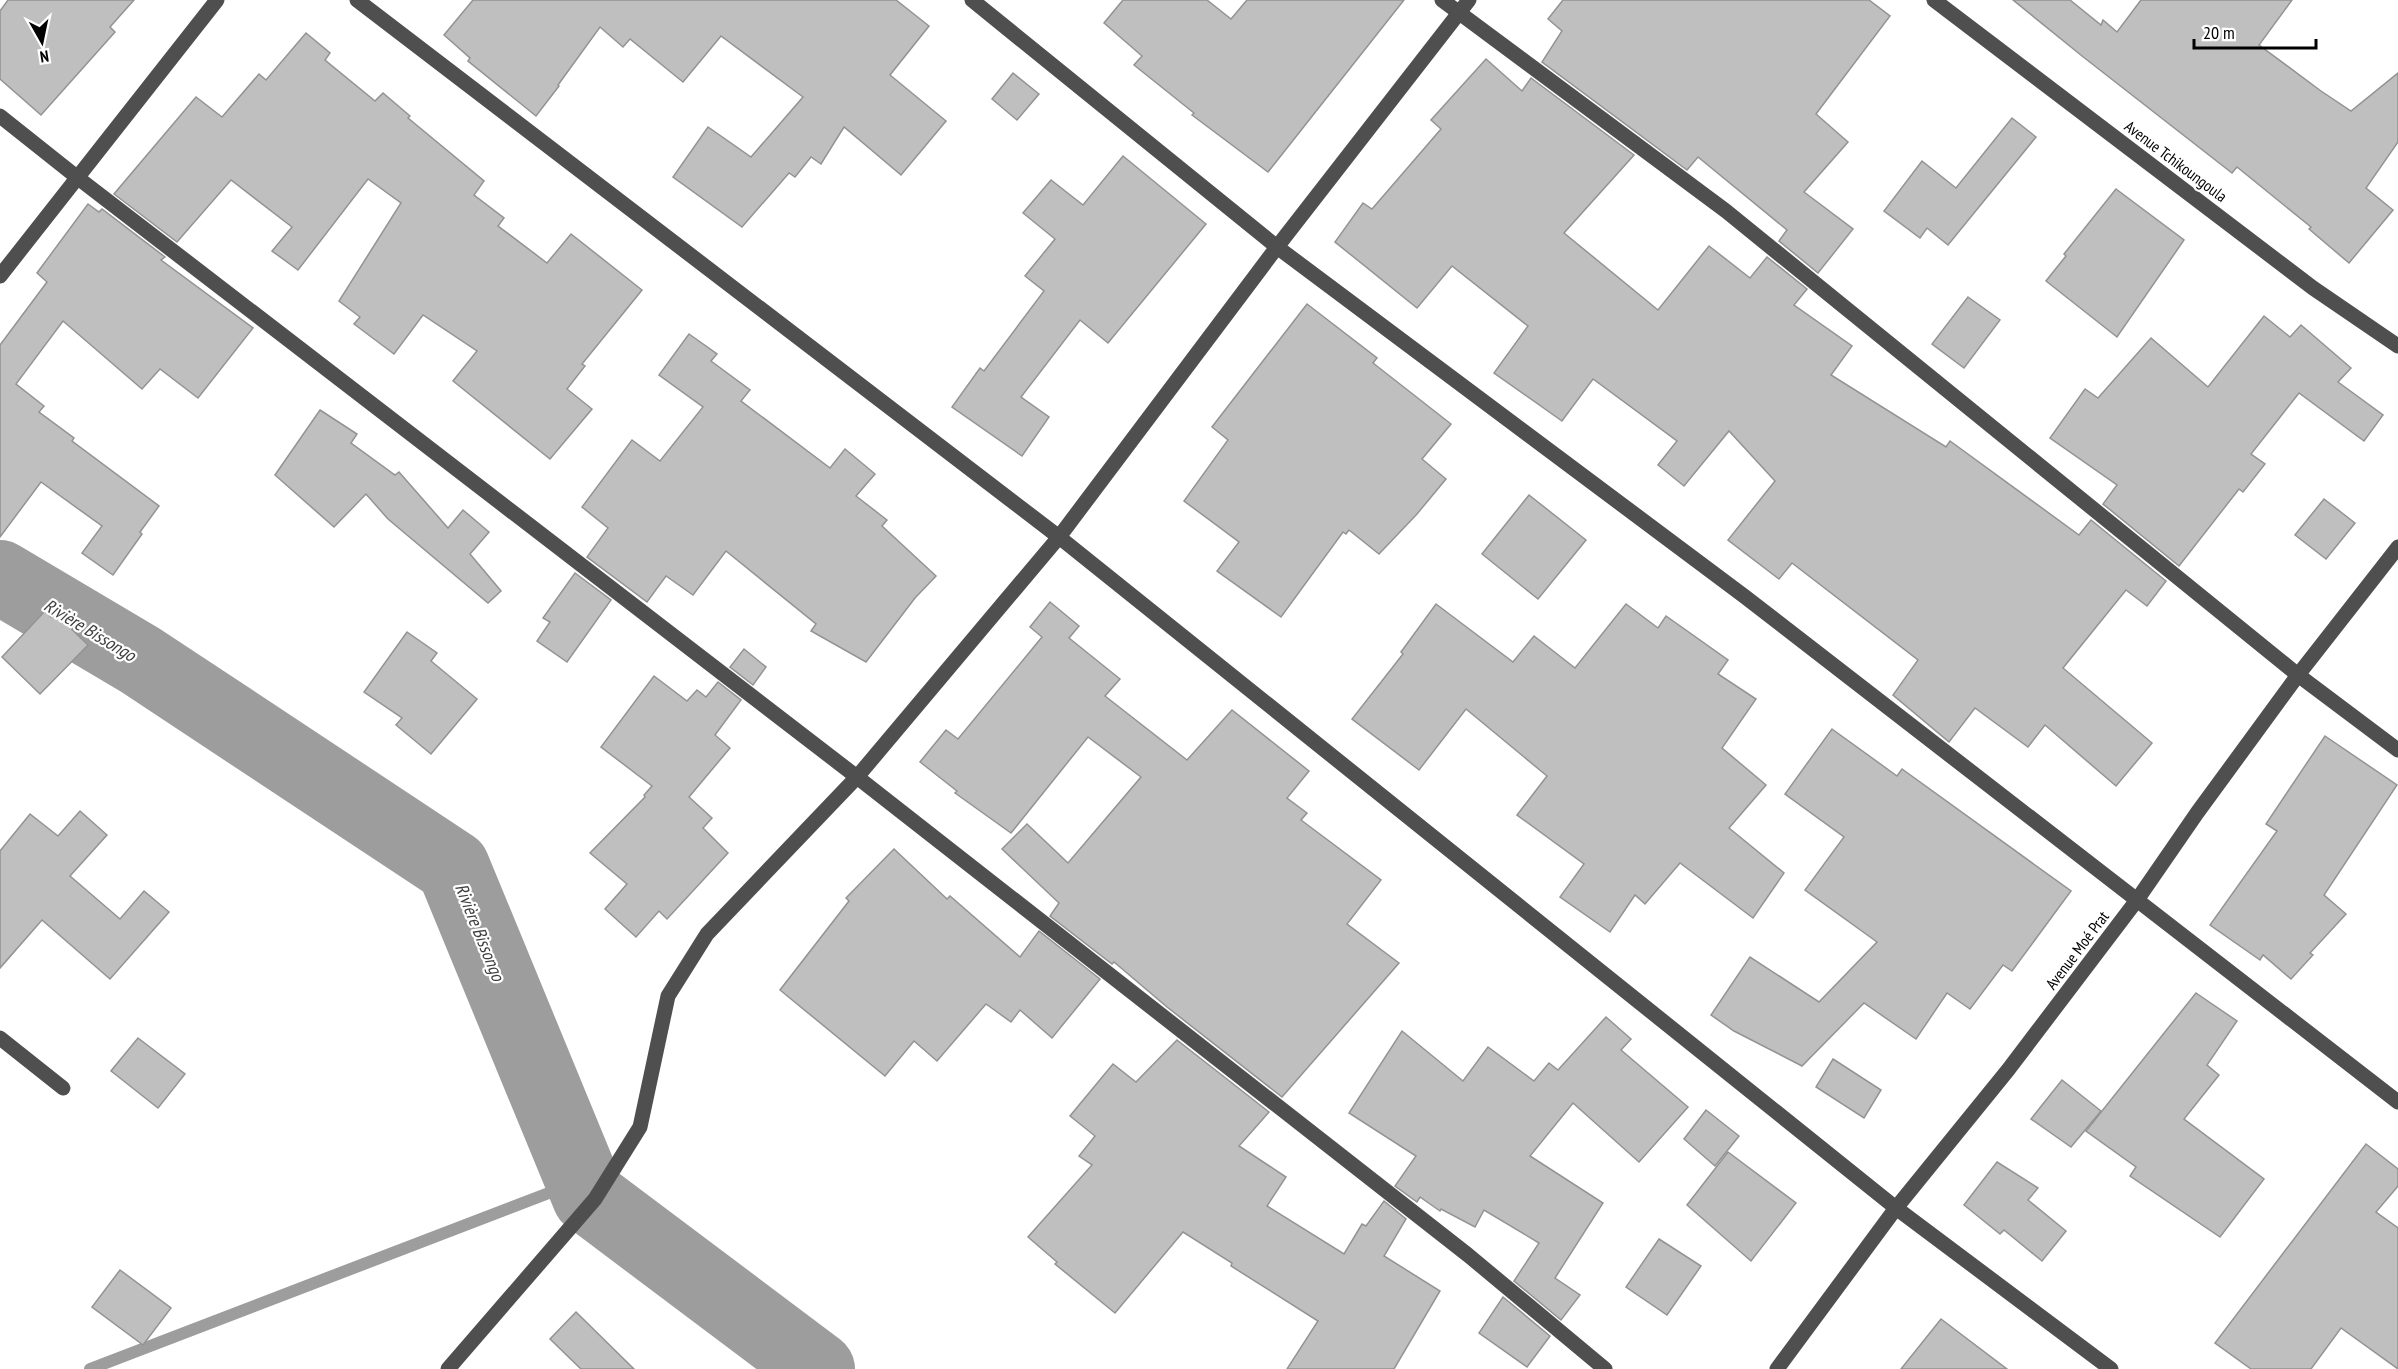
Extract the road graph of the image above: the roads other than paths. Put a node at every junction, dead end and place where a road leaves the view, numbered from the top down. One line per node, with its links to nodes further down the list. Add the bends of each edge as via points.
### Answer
1 (217, 0): 9 (street)
2 (357, 0): 13 (street)
3 (972, 0): 10 (street)
4 (1442, 0): 7 (street)
5 (1469, 0): 7 (street)
6 (1934, 0): 12 (street, Avenue Tchikoungoula, via 2313,288)
7 (1459, 13): 10 (street); 15 (street, via 1726,211)
8 (0, 116): 9 (street)
9 (78, 178): 11 (street); 17 (street)
10 (1277, 247): 13 (street); 18 (street, via 1744,596)
11 (0, 276)
12 (2398, 346)
13 (1059, 537): 17 (street); 22 (street)
14 (2398, 547): 15 (street, Avenue Moé Prat)
15 (2298, 675): 16 (street); 18 (street, Avenue Moé Prat)
16 (2398, 750)
17 (857, 777): 23 (street, via 707,934 668,996 640,1127 595,1199); 24 (street, via 1468,1255)
18 (2137, 900): 21 (street); 22 (street, Avenue Moé Prat, via 2008,1070)
19 (0, 1038): 20 (street)
20 (63, 1088)
21 (2398, 1101)
22 (1896, 1208): 25 (street, Avenue Moé Prat); 26 (street)
23 (448, 1369)
24 (1605, 1369)
25 (1777, 1369)
26 (2111, 1369)

